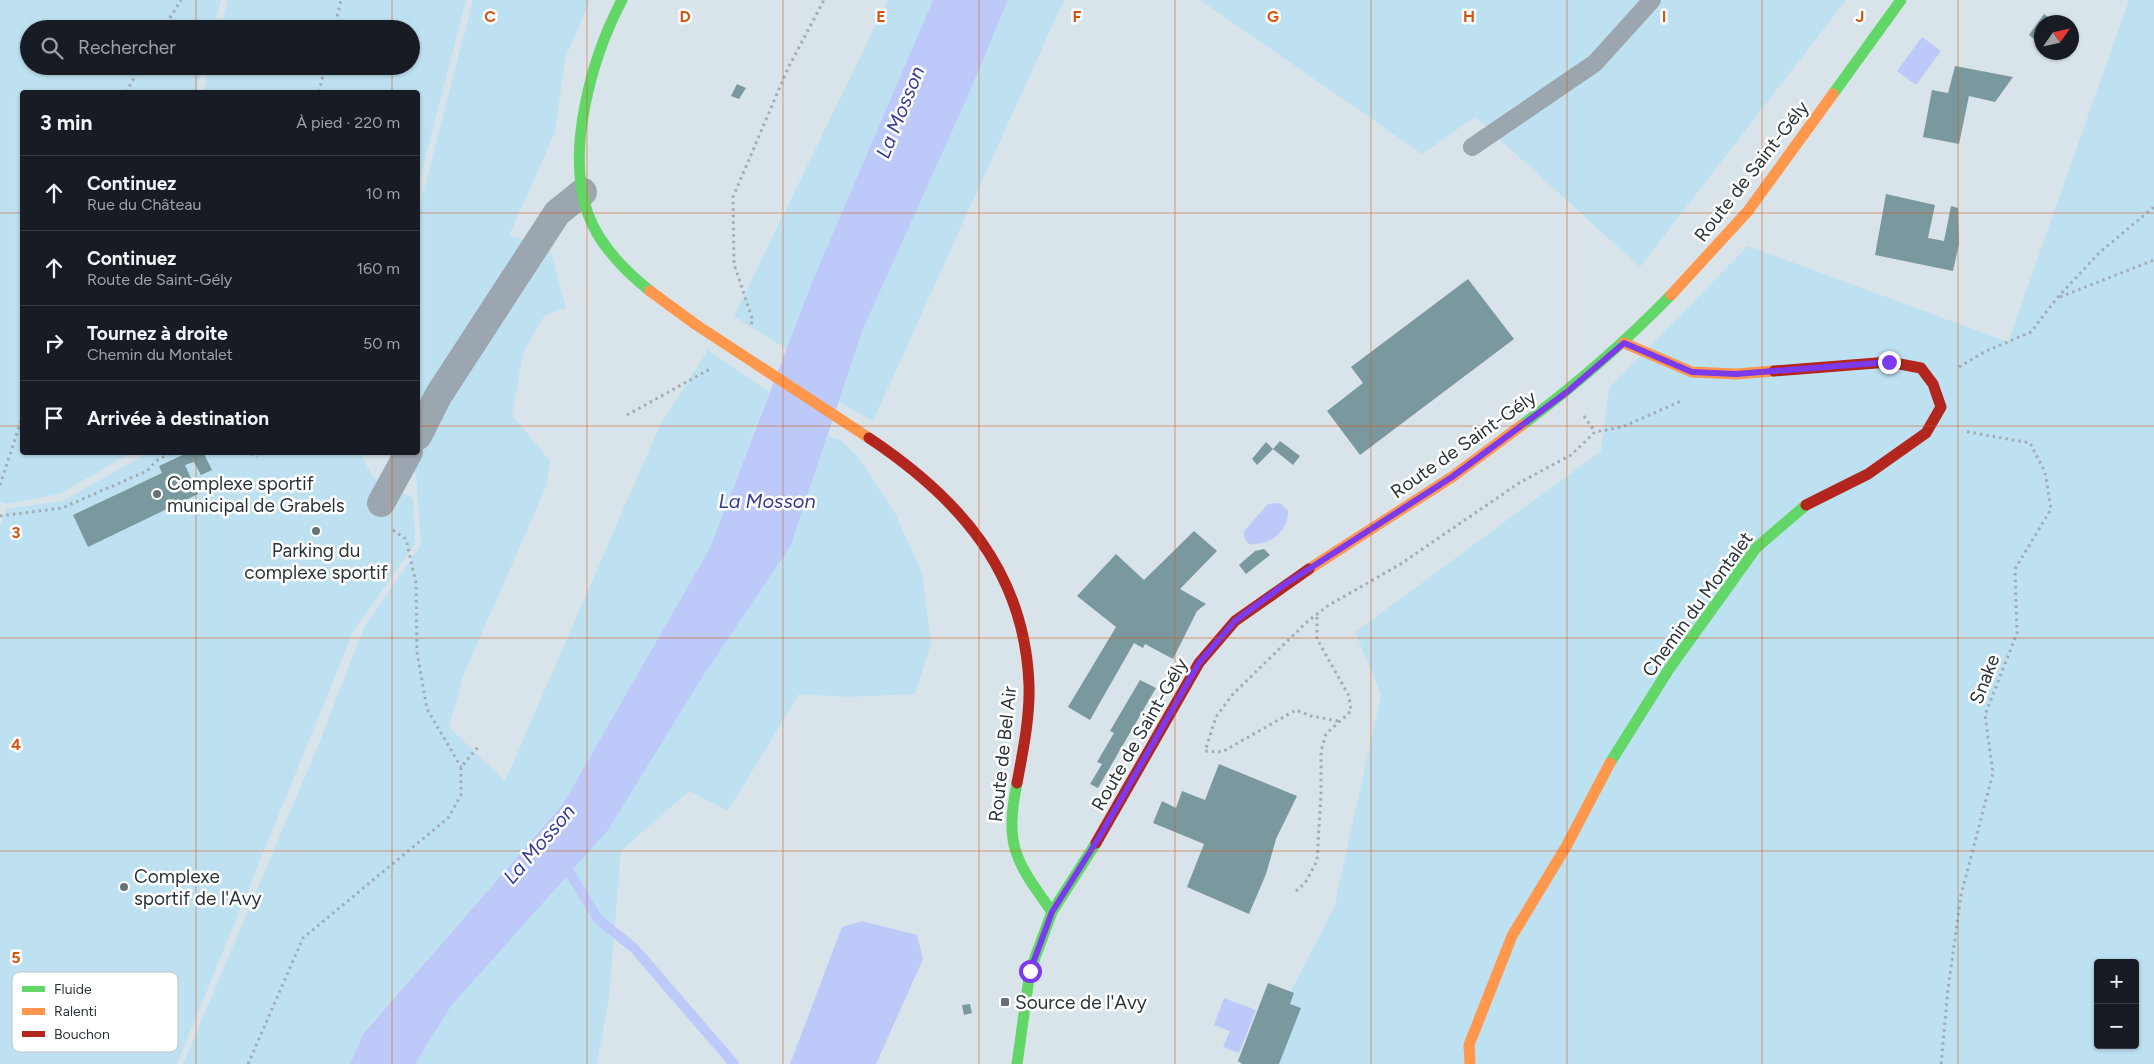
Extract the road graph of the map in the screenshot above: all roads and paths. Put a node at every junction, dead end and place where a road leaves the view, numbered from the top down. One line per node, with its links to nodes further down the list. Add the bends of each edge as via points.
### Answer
1 (180, 0): 7 (path)
2 (341, 0): 8 (path)
3 (622, 0): 14 (street, via 609,22 590,76 580,157)
4 (824, 0): 18 (path, via 788,68 733,197 734,264 753,321)
5 (1652, 0): 13 (lane, via 1595,62)
6 (1902, 0): 19 (street, Route de Saint-Gély, via 1748,211)
7 (169, 20)
8 (336, 20)
9 (136, 75): 11 (path)
10 (324, 75): 12 (path)
11 (127, 90)
12 (320, 90)
13 (1472, 147)
14 (583, 192): 26 (street, via 557,213 438,396); 39 (street, Route de Bel Air, via 592,223 623,268 669,307 895,454 940,490 978,532 1000,571 1017,612 1029,686 1022,757 1010,820 1013,846 1025,875)
15 (2154, 207): 17 (path, via 2099,253)
16 (2154, 260): 17 (path)
17 (2057, 298): 21 (path, via 2031,332 1984,352)
18 (747, 328)
19 (1624, 343): 21 (street, Chemin du Montalet, via 1692,372 1736,374 1889,362 1921,368); 39 (street, Route de Saint-Gély, via 1567,392 1452,477 1284,585 1235,621 1199,663 1100,836)
20 (717, 365): 23 (path)
21 (1933, 384): 25 (street, Chemin du Montalet, via 1941,407)
22 (1684, 400): 34 (path, via 1622,427 1596,432 1571,455 1519,483 1399,565)
23 (628, 415)
24 (20, 424): 31 (path)
25 (1931, 425): 42 (street, Chemin du Montalet, via 1926,433 1868,474 1804,506 1750,556 1669,669 1607,768 1567,845 1512,936 1469,1045); 43 (path, Snake, via 2030,443 2045,472 2051,509 2015,569 2017,633 1984,715 1993,773 1961,895)
26 (420, 432)
27 (167, 455): 33 (path, via 147,471 62,508)
28 (254, 455): 30 (path)
29 (408, 455): 32 (street)
30 (257, 456)
31 (0, 485)
32 (383, 514): 37 (path, via 406,540 416,583 417,652 427,709)
33 (0, 516)
34 (1318, 614): 35 (path, via 1316,640 1349,696 1351,711); 35 (path, via 1233,694 1216,716 1205,751 1222,752 1296,710)
35 (1338, 721): 38 (path, via 1326,734 1321,751 1322,794 1317,861 1305,883)
36 (478, 747): 37 (path)
37 (461, 767): 40 (path, via 461,794 448,818 303,938)
38 (1296, 891)
39 (1052, 912): 41 (street, Route de Saint-Gély, via 1030,971)
40 (248, 1064)
41 (1017, 1064)
42 (1470, 1064)
43 (1941, 1064)

